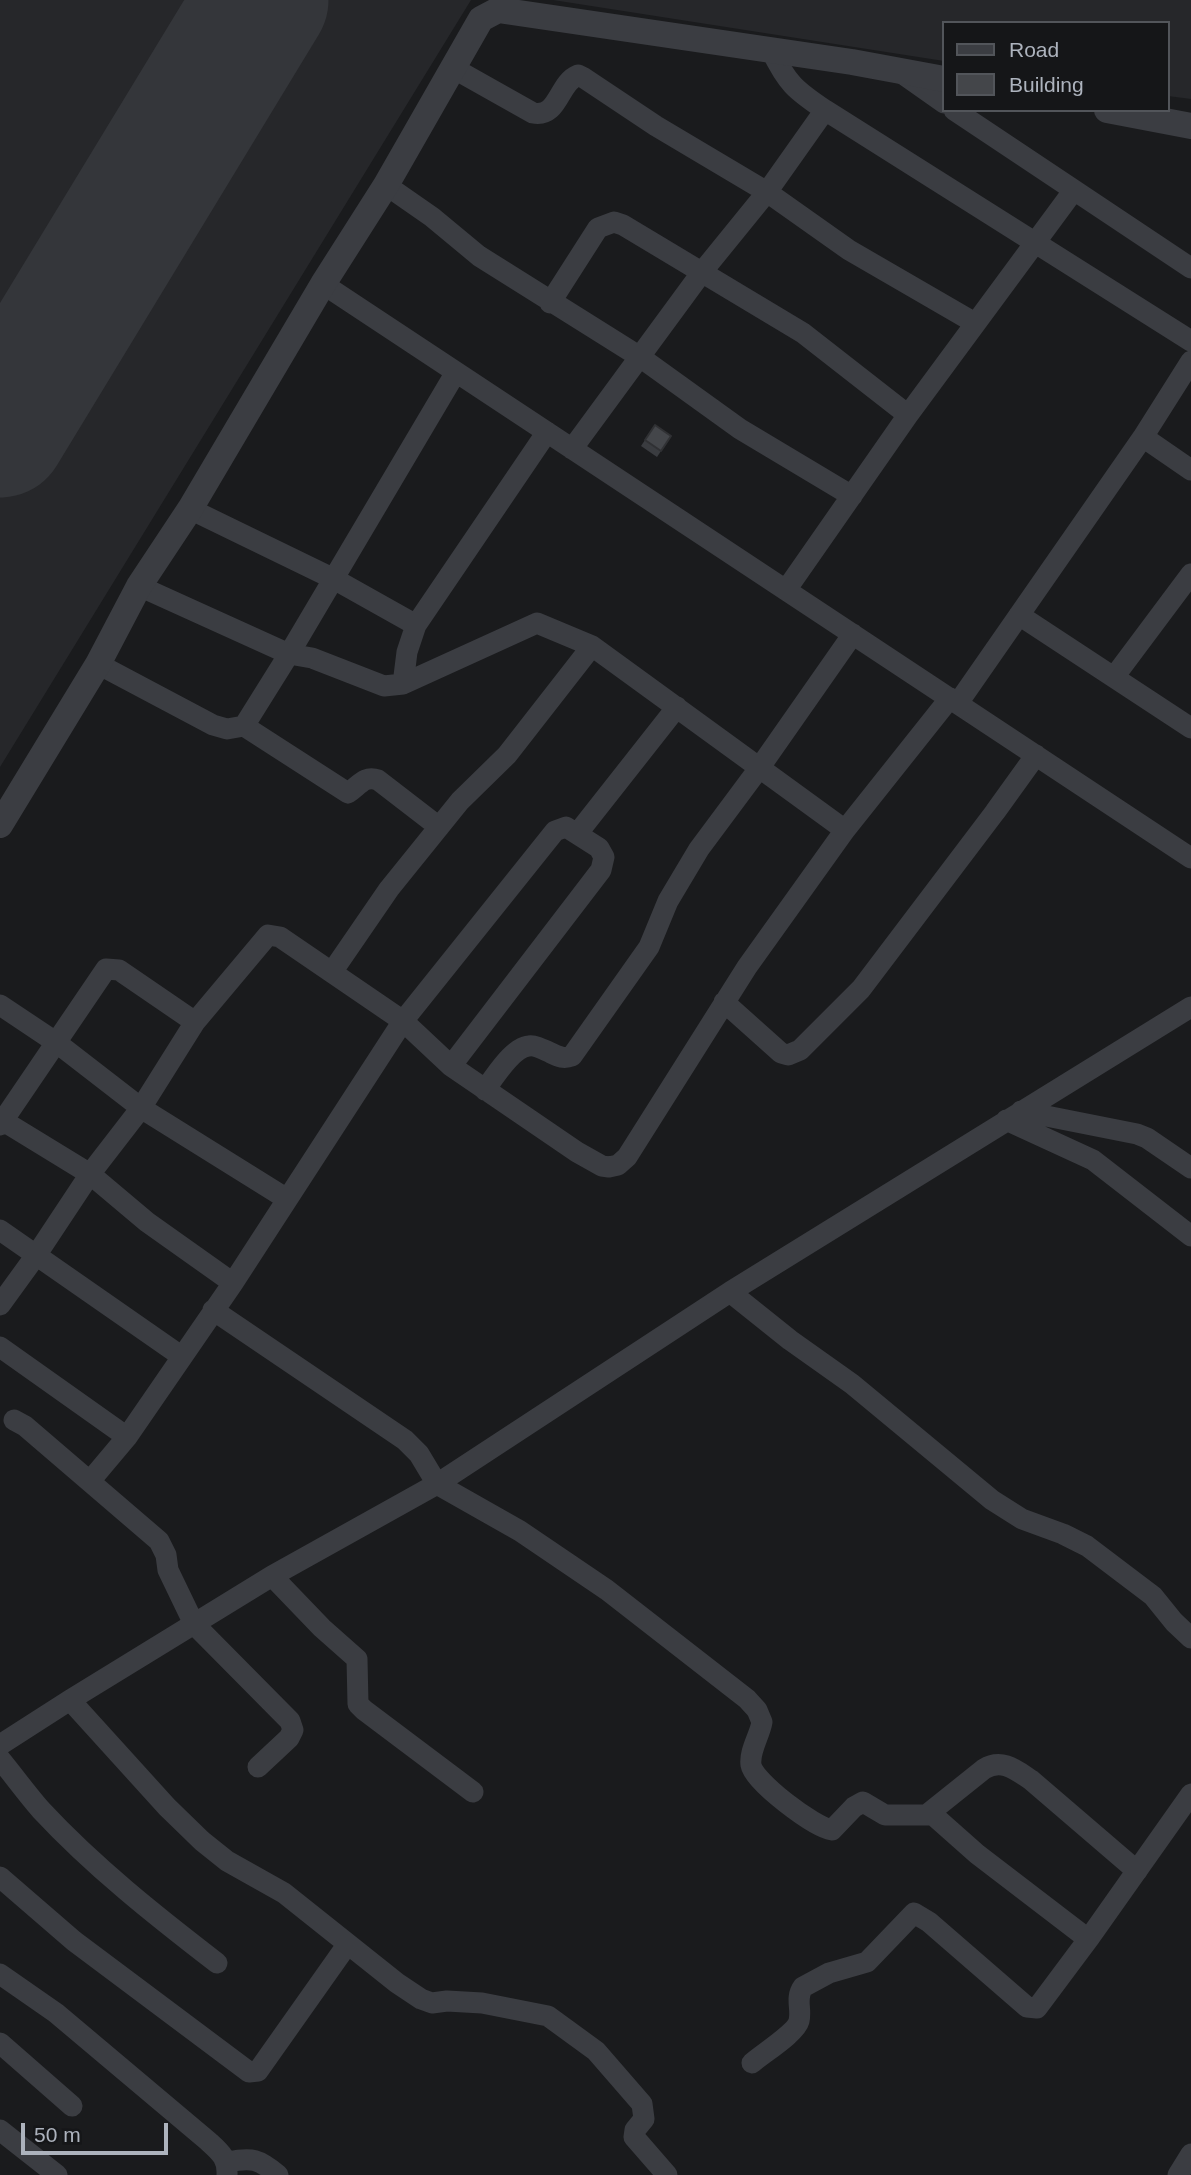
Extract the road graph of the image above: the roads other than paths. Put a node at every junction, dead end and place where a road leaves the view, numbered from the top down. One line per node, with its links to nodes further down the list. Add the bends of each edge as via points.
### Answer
1 (771, 50): 2 (street, via 498,10 481,19); 3 (street); 6 (street, via 786,80)
2 (453, 68): 11 (street); 13 (street, via 541,114 550,110 569,80 578,75)
3 (897, 71): 4 (street); 5 (street)
4 (942, 79)
5 (942, 102)
6 (825, 110): 13 (street); 14 (street)
7 (957, 112): 12 (street)
8 (1117, 112): 9 (street)
9 (1178, 124): 10 (street)
10 (1191, 141)
11 (386, 185): 17 (street); 18 (street)
12 (1074, 190): 14 (street); 15 (street)
13 (767, 192): 16 (street); 19 (street, via 849,250)
14 (1035, 242): 19 (street); 20 (street)
15 (1191, 268)
16 (702, 272): 18 (street, via 614,222 598,228); 21 (street); 24 (street, via 803,333)
17 (323, 284): 23 (street); 30 (street)
18 (550, 303): 21 (street)
19 (975, 323): 24 (street)
20 (1191, 341)
21 (640, 358): 27 (street); 29 (street, via 740,429)
22 (1191, 361): 26 (street)
23 (456, 372): 25 (street); 32 (street)
24 (908, 415): 29 (street)
25 (547, 432): 27 (street); 36 (street)
26 (1143, 437): 28 (street); 35 (street)
27 (572, 449): 34 (street)
28 (1191, 470)
29 (852, 496): 34 (street)
30 (190, 509): 32 (street); 33 (street)
31 (1191, 574): 41 (street)
32 (334, 579): 36 (street); 39 (street)
33 (139, 586): 39 (street); 40 (street)
34 (786, 590): 37 (street)
35 (1019, 615): 41 (street); 43 (street)
36 (416, 625): 42 (street)
37 (853, 634): 43 (street); 48 (street)
38 (592, 646): 42 (street, via 537,623); 44 (street); 50 (street, via 507,755)
39 (289, 654): 42 (street, via 312,658 384,686); 45 (street)
40 (97, 664): 45 (street, via 213,724 228,729); 49 (street)
41 (1114, 677): 46 (street)
42 (403, 684)
43 (954, 701): 47 (street); 51 (street)
44 (677, 707): 48 (street); 52 (street)
45 (244, 726): 50 (street, via 348,793 363,780 378,780)
46 (1191, 728)
47 (1036, 755): 53 (street); 55 (street, via 862,989 800,1050 781,1053)
48 (760, 767): 51 (street); 62 (street, via 699,849 668,901 649,947 572,1056 561,1058 528,1045 506,1061)
49 (0, 825)
50 (439, 827): 54 (street)
51 (845, 830): 55 (street)
52 (577, 834): 58 (street, via 566,827 555,831); 61 (street, via 602,852 601,870)
53 (1191, 858)
54 (332, 972): 58 (street); 59 (street, via 280,937 268,935)
55 (724, 1002): 62 (street, via 618,1165 603,1166 577,1152)
56 (0, 1005): 60 (street)
57 (1191, 1007): 64 (street)
58 (403, 1021): 61 (street); 68 (street)
59 (195, 1022): 60 (street, via 111,968 103,972); 63 (street)
60 (57, 1044): 63 (street); 65 (street)
61 (451, 1066): 62 (street)
62 (485, 1090)
63 (141, 1108): 67 (street); 68 (street)
64 (1014, 1116): 66 (street, via 1137,1134); 70 (street, via 1093,1160); 73 (street)
65 (1, 1121): 67 (street)
66 (1191, 1168)
67 (90, 1174): 71 (street); 72 (street, via 147,1222)
68 (287, 1199): 72 (street)
69 (0, 1230): 71 (street)
70 (1191, 1236)
71 (37, 1254): 74 (street); 77 (street)
72 (233, 1283): 75 (street)
73 (730, 1292): 81 (street); 84 (street, via 852,1384 992,1500 1022,1519 1063,1534 1153,1596)
74 (0, 1305)
75 (213, 1310): 77 (street); 81 (street, via 405,1440)
76 (0, 1347): 79 (street)
77 (181, 1356): 79 (street)
78 (14, 1420): 80 (street)
79 (127, 1437): 80 (street)
80 (90, 1481): 83 (street, via 159,1541 167,1570)
81 (437, 1484): 82 (street); 91 (street, via 520,1531 607,1591 747,1699 762,1722 751,1767 794,1808 832,1830 863,1802 888,1815)
82 (272, 1576): 83 (street); 89 (street, via 358,1659 358,1704)
83 (194, 1624): 85 (street); 88 (street, via 293,1726 289,1738)
84 (1191, 1638)
85 (70, 1700): 86 (street); 95 (street, via 202,1841 284,1893)
86 (0, 1745)
87 (0, 1759): 96 (street, via 41,1810 95,1862)
88 (258, 1768)
89 (473, 1792)
90 (1191, 1794): 92 (street)
91 (929, 1813): 92 (street, via 992,1764 1002,1764 1031,1780); 94 (street)
92 (1136, 1871): 94 (street)
93 (0, 1877): 95 (street, via 74,1941 249,2072 258,2071)
94 (1088, 1939): 99 (street, via 1040,2006 1033,2009 929,1922 911,1914 867,1962 829,1973 803,1987 799,2021 793,2030)
95 (348, 1945): 106 (street, via 421,1999 534,2012 562,2025 596,2051 642,2104 645,2119 634,2137)
96 (217, 1963)
97 (0, 1974): 103 (street, via 56,2013 208,2141 224,2156)
98 (0, 2042): 100 (street)
99 (752, 2063)
100 (72, 2106)
101 (0, 2130): 104 (street)
102 (1191, 2154): 107 (street)
103 (227, 2169): 105 (street, via 252,2159)
104 (57, 2175)
105 (278, 2175)
106 (667, 2175)
107 (1178, 2175)

